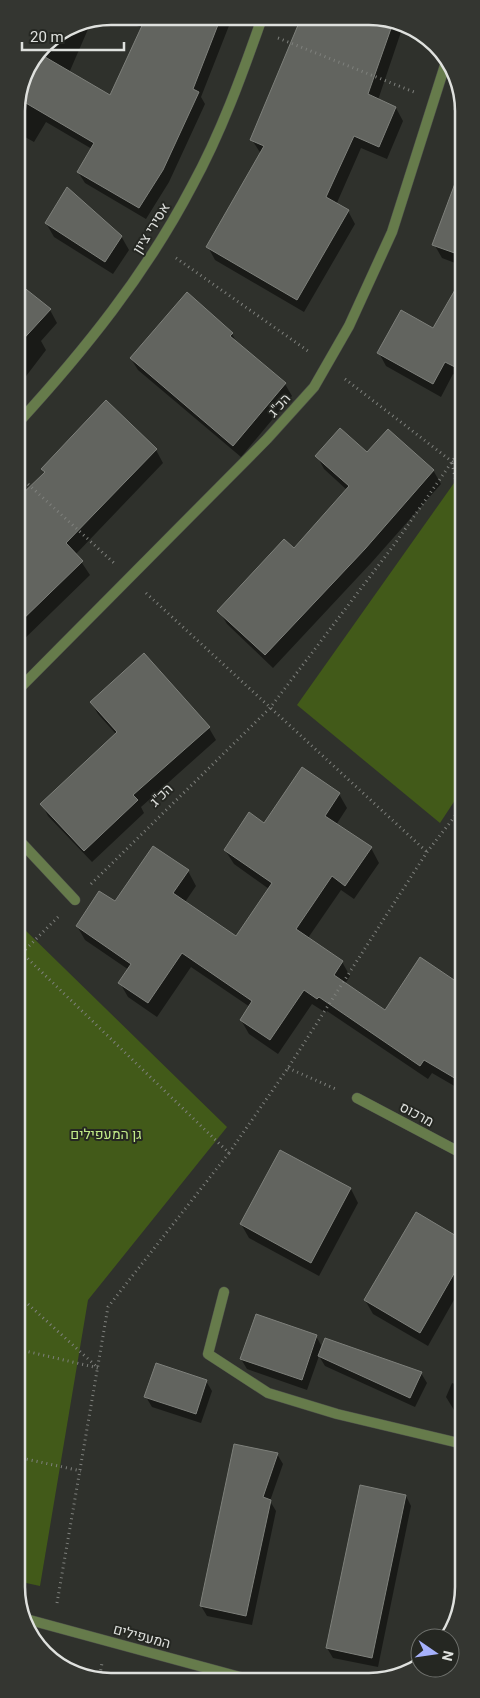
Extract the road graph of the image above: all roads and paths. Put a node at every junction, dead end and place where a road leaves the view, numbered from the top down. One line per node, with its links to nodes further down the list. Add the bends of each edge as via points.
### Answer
1 (260, 25): 2 (street, אסירי ציון)
2 (258, 30): 4 (path); 6 (street, אסירי ציון, via 197,177 158,245 114,310)
3 (444, 69): 4 (street, הכ"ג)
4 (434, 100): 5 (path); 11 (street, הכ"ג, via 392,232 349,326 314,388)
5 (455, 108)
6 (25, 415)
7 (455, 458): 8 (path, הכ"ג)
8 (452, 462): 9 (path); 13 (path, הכ"ג, via 394,545)
9 (455, 476)
10 (25, 481): 11 (path)
11 (129, 578): 12 (street, הכ"ג); 13 (path)
12 (25, 683)
13 (270, 708): 16 (path); 17 (path, הכ"ג)
14 (455, 816): 16 (path)
15 (25, 847): 17 (street)
16 (427, 852): 20 (path)
17 (75, 900): 18 (path, הכ"ג)
18 (25, 950)
19 (25, 956): 23 (path)
20 (288, 1068): 21 (path); 23 (path)
21 (357, 1098): 22 (street, מרכוס)
22 (455, 1150)
23 (229, 1153): 27 (path, via 108,1307)
24 (224, 1292): 28 (street, via 208,1354 268,1393 337,1414)
25 (25, 1301): 27 (path)
26 (25, 1351): 27 (path)
27 (98, 1368): 30 (path)
28 (455, 1442)
29 (25, 1459): 30 (path)
30 (81, 1471): 32 (path)
31 (32, 1620): 32 (street, המעפילים)
32 (53, 1626): 33 (street, המעפילים)
33 (225, 1673)

